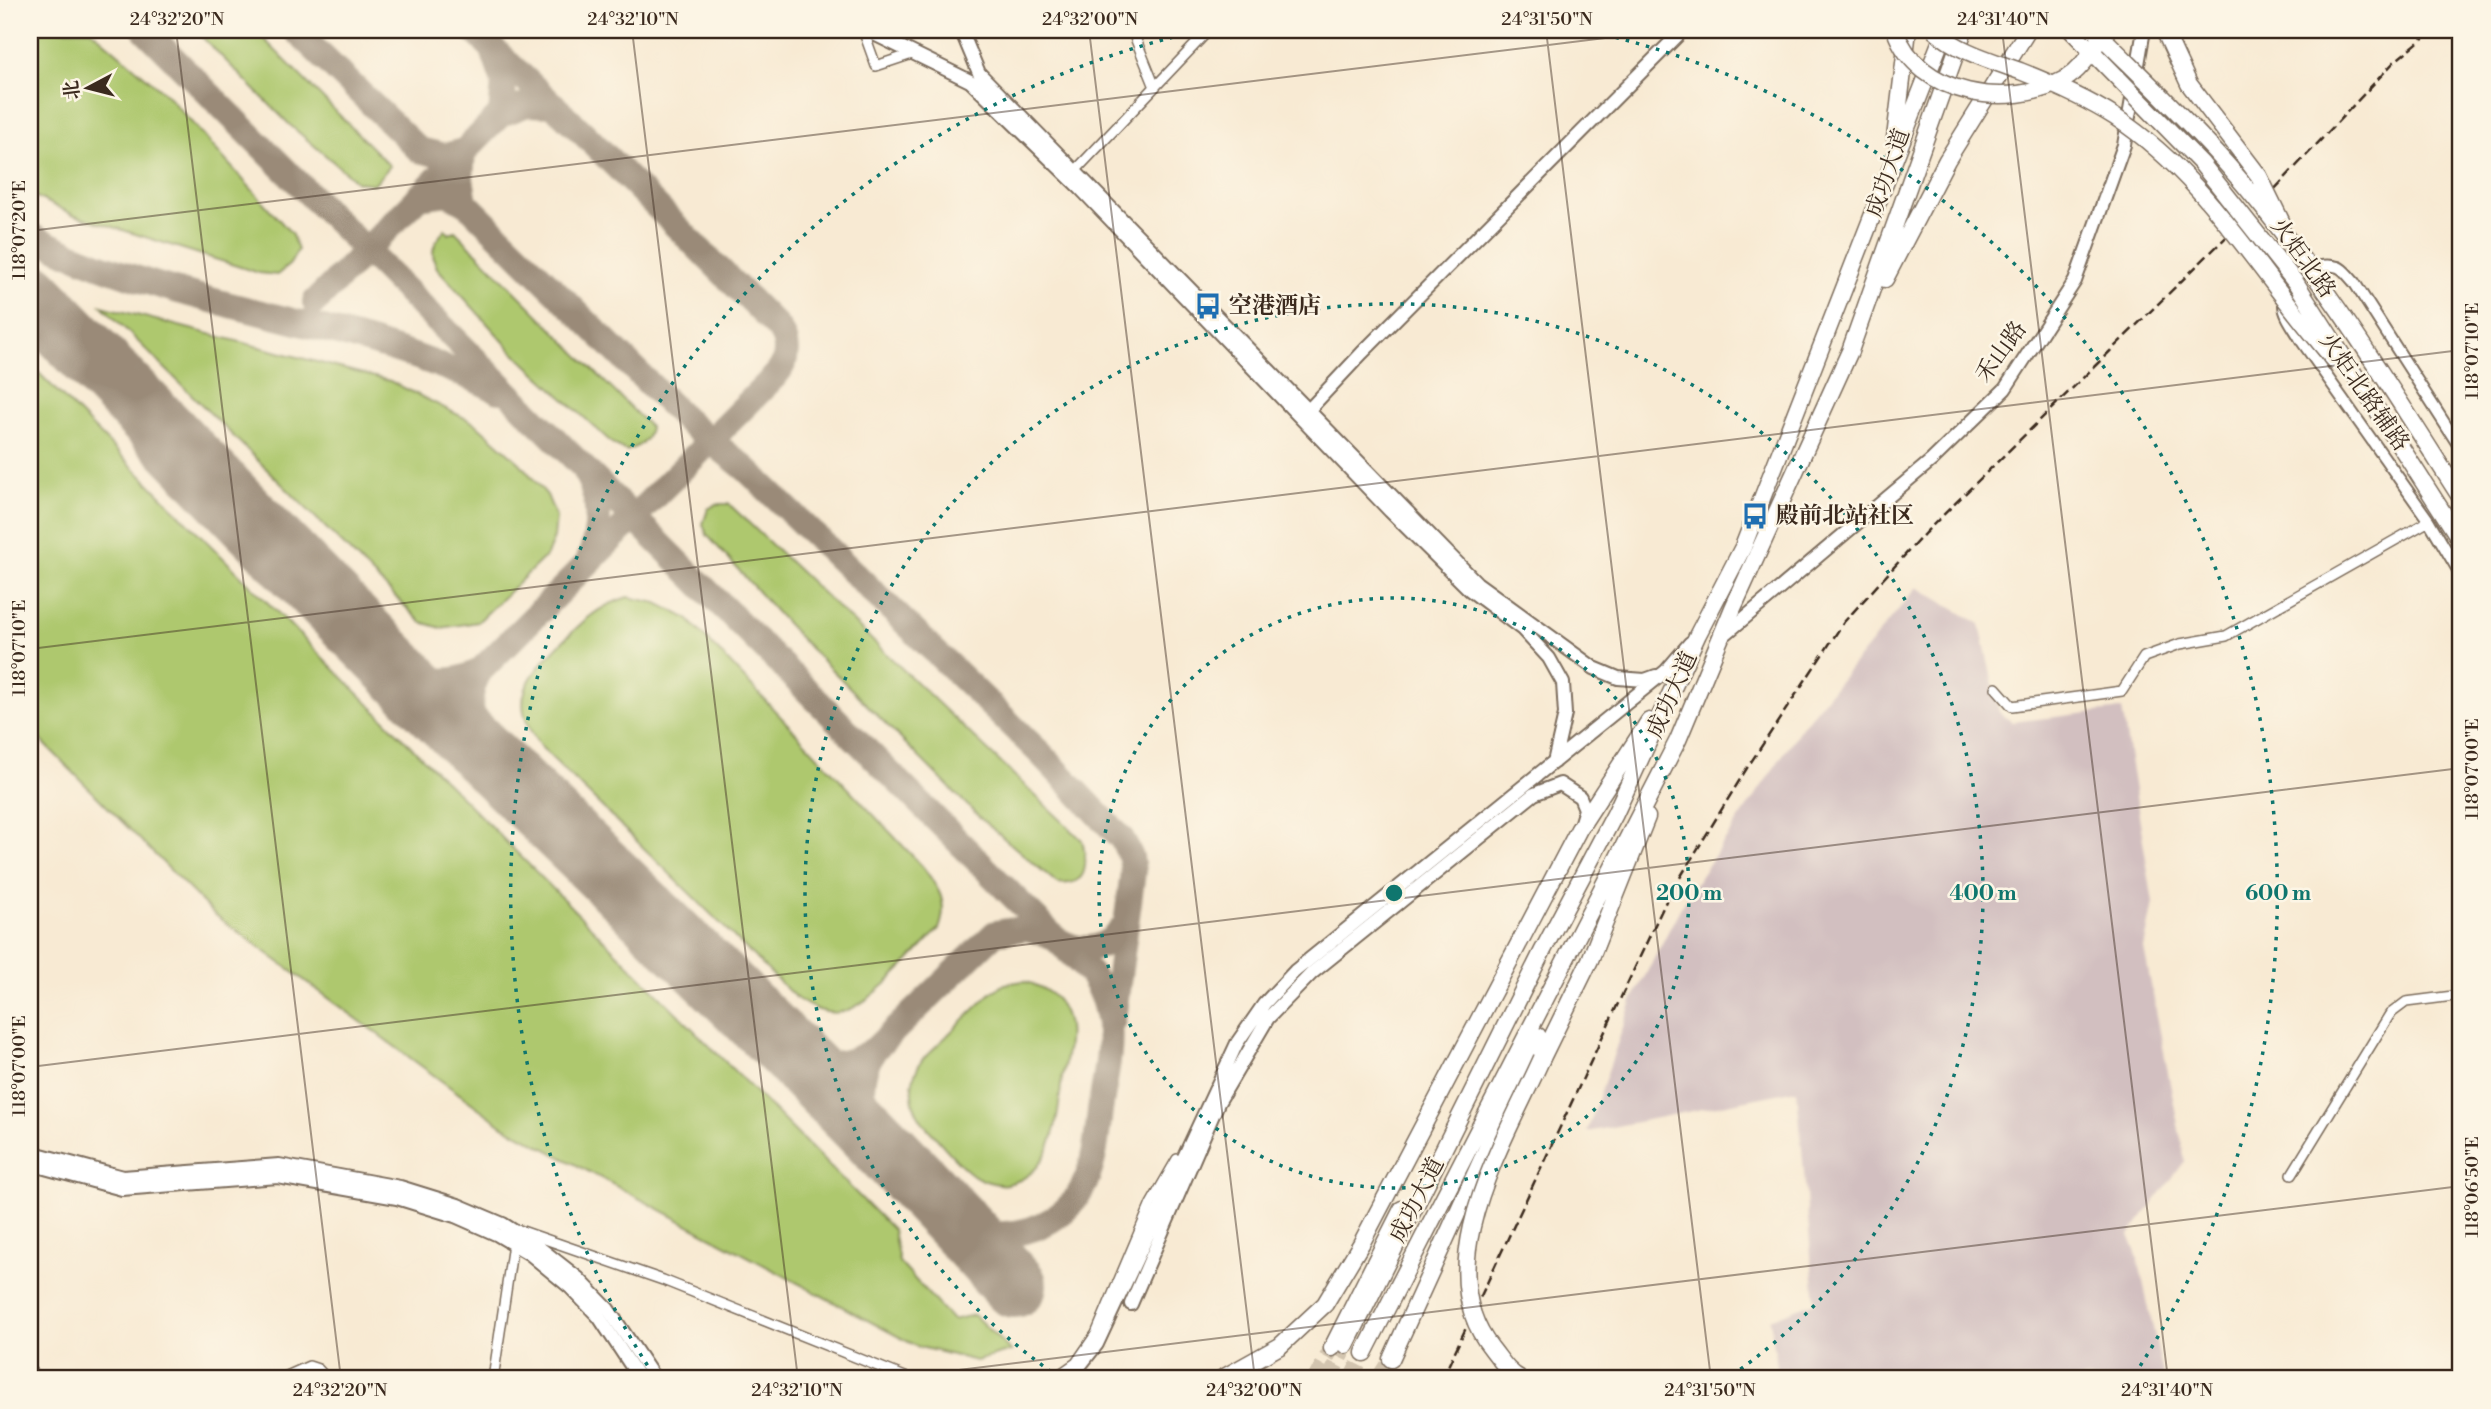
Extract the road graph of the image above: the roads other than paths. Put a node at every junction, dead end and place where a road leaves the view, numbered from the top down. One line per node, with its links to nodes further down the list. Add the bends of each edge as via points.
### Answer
1 (864, 30): 17 (main road); 17 (street, via 876,66)
2 (961, 30): 20 (main road, via 979,73)
3 (1132, 30): 18 (street)
4 (1209, 30): 18 (street)
5 (1683, 30): 24 (main road)
6 (1895, 30): 14 (highway, bridge, via 1920,68 1965,91 1997,96 2035,92 2067,78 2085,62)
7 (1908, 30): 19 (highway)
8 (1934, 30): 23 (highway, bridge, via 1971,54 2073,93 2159,149 2203,194)
9 (1945, 30): 19 (highway, 成功大道)
10 (1964, 30): 22 (highway, 成功大道)
11 (2028, 30): 22 (highway, via 1947,160)
12 (2071, 30): 23 (highway, 火炬北路, bridge, via 2200,163 2296,283)
13 (2095, 30): 21 (highway, 火炬北路, bridge, via 2229,167)
14 (2105, 30)
15 (2144, 30): 30 (main road, 禾山路, via 2124,145 2075,281 2005,389 1932,460)
16 (2164, 30): 21 (highway, bridge, via 2189,84 2259,176)
17 (912, 54): 24 (main road, via 970,81)
18 (1154, 87): 20 (street)
19 (1892, 161): 31 (highway, 成功大道, via 1743,547)
20 (1076, 170): 24 (main road)
21 (2298, 254): 26 (highway, 火炬北路, bridge, via 2349,322)
22 (1850, 351): 30 (highway, 成功大道)
23 (2374, 404): 28 (highway, 火炬北路, bridge)
24 (1305, 414): 31 (main road, via 1477,583 1594,668 1618,678 1645,680); 34 (main road, via 1470,590 1522,629 1549,658 1563,683 1565,714)
25 (2461, 449): 27 (street, 火炬北路辅路, via 2354,282 2341,268 2326,265 2299,274 2288,286 2284,307 2301,340)
26 (2461, 498)
27 (2429, 521): 29 (street, 火炬北路辅路); 32 (street, via 2226,636 2180,644 2144,657 2122,691 2012,706)
28 (2461, 541)
29 (2461, 575)
30 (1722, 638): 33 (highway, 成功大道)
31 (1673, 673): 34 (main road, 成功大道); 36 (highway, 成功大道); 45 (highway, 成功大道, via 1615,814)
32 (1996, 688)
33 (1678, 740): 35 (highway, 成功大道); 59 (highway, bridge, via 1590,960 1542,1058 1468,1232 1466,1291 1477,1324 1485,1341)
34 (1554, 762): 38 (main road, 成功大道, via 1296,971 1264,1004 1237,1043)
35 (1644, 803): 46 (highway, 成功大道); 47 (highway)
36 (1579, 829): 44 (main road, via 1585,809 1571,789 1560,784 1534,794 1312,973 1268,1018 1218,1103); 58 (highway, 成功大道, via 1325,1304 1280,1346)
37 (2461, 995): 41 (street, via 2406,1002 2390,1014)
38 (1202, 1115): 56 (street, via 1152,1204 1096,1334 1076,1363); 57 (main road, 成功大道, via 1097,1344)
39 (30, 1152): 42 (main road, via 123,1178 279,1165 333,1173 423,1194)
40 (30, 1164): 43 (main road, via 122,1189 278,1177 331,1185 455,1216)
41 (2292, 1174)
42 (503, 1224): 54 (main road, via 578,1278 608,1309); 55 (street, via 663,1280)
43 (513, 1244): 52 (street); 53 (main road, via 570,1287 599,1317)
44 (1130, 1304)
45 (1339, 1347)
46 (1364, 1353)
47 (1391, 1359)
48 (30, 1370): 49 (street)
49 (38, 1379)
50 (280, 1379): 51 (street, via 309,1366)
51 (327, 1379)
52 (493, 1379)
53 (640, 1379)
54 (655, 1379)
55 (910, 1379)
56 (1053, 1379)
57 (1065, 1379)
58 (1222, 1379)
59 (1521, 1379)

